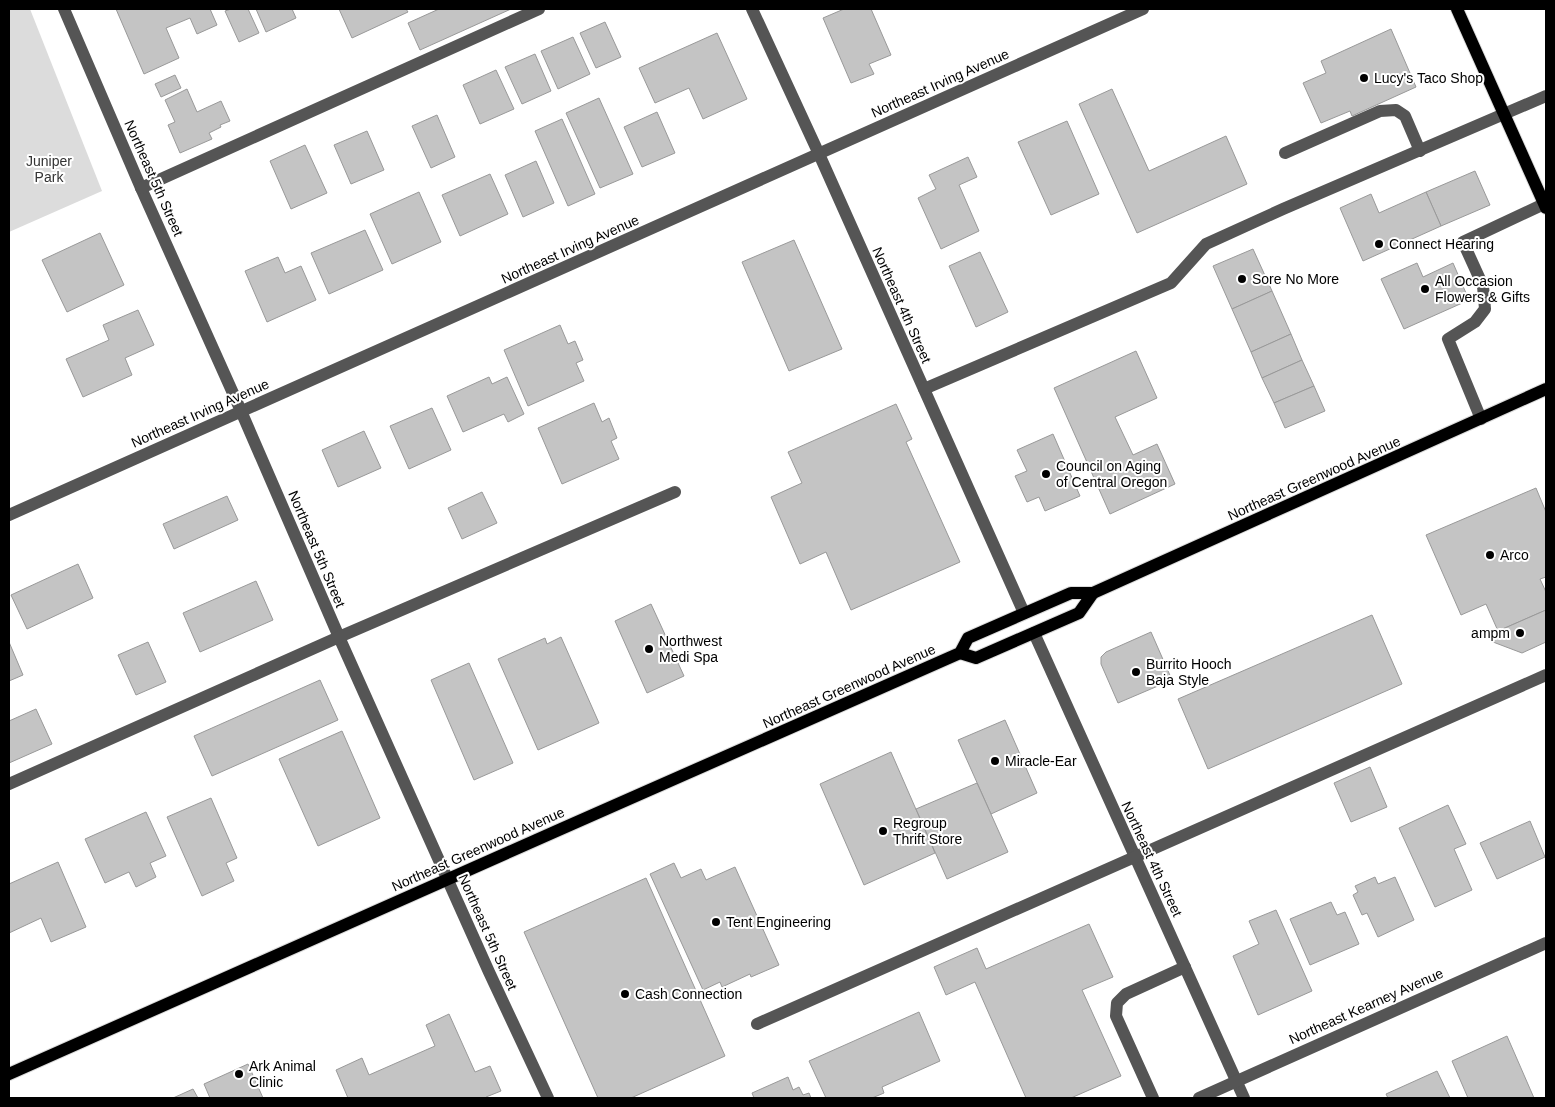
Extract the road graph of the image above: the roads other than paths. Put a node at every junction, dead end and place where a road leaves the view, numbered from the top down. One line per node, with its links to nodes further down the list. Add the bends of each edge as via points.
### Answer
1 (64, 9): 11 (street, Northeast 5th Street)
2 (539, 9): 11 (street)
3 (752, 9): 10 (street, Northeast 4th Street)
4 (1144, 9): 10 (street, Northeast Irving Avenue)
5 (1457, 9): 7 (main road)
6 (1546, 96): 7 (street)
7 (1504, 115): 8 (street); 12 (main road)
8 (1420, 151): 9 (street, via 1405,116 1396,110 1380,111); 13 (street, via 1206,244 1171,283)
9 (1284, 153)
10 (819, 154): 13 (street, Northeast 4th Street); 15 (street, Northeast Irving Avenue)
11 (141, 188): 15 (street, Northeast 5th Street)
12 (1545, 206): 16 (street, via 1463,242 1483,286 1485,309 1475,322 1448,339)
13 (924, 389): 20 (street, Northeast 4th Street)
14 (1546, 389): 16 (main road, Northeast Greenwood Avenue)
15 (242, 412): 18 (street, Northeast Irving Avenue); 22 (street, Northeast 5th Street)
16 (1481, 419): 19 (main road, Northeast Greenwood Avenue)
17 (675, 492): 22 (street)
18 (9, 515)
19 (1093, 593): 20 (main road, Northeast Greenwood Avenue, via 1071,593); 21 (main road, Northeast Greenwood Avenue, via 1079,613)
20 (1024, 613): 23 (main road, Northeast Greenwood Avenue, via 968,638)
21 (1034, 633): 23 (main road, Northeast Greenwood Avenue, via 976,658); 26 (street, Northeast 4th Street)
22 (339, 637): 25 (street); 27 (street, Northeast 5th Street)
23 (960, 653): 27 (main road, Northeast Greenwood Avenue)
24 (1546, 675): 26 (street)
25 (9, 784)
26 (1135, 858): 29 (street, Northeast 4th Street); 30 (street)
27 (448, 879): 31 (main road, Northeast Greenwood Avenue); 33 (street, Northeast 5th Street)
28 (1546, 943): 32 (street, Northeast Kearney Avenue)
29 (1185, 967): 32 (street, Northeast 4th Street); 34 (street, via 1126,994 1117,1004 1116,1016)
30 (757, 1024)
31 (9, 1074)
32 (1237, 1081): 35 (street, Northeast Kearney Avenue); 36 (street, Northeast 4th Street)
33 (548, 1098)
34 (1152, 1098)
35 (1199, 1098)
36 (1244, 1098)

